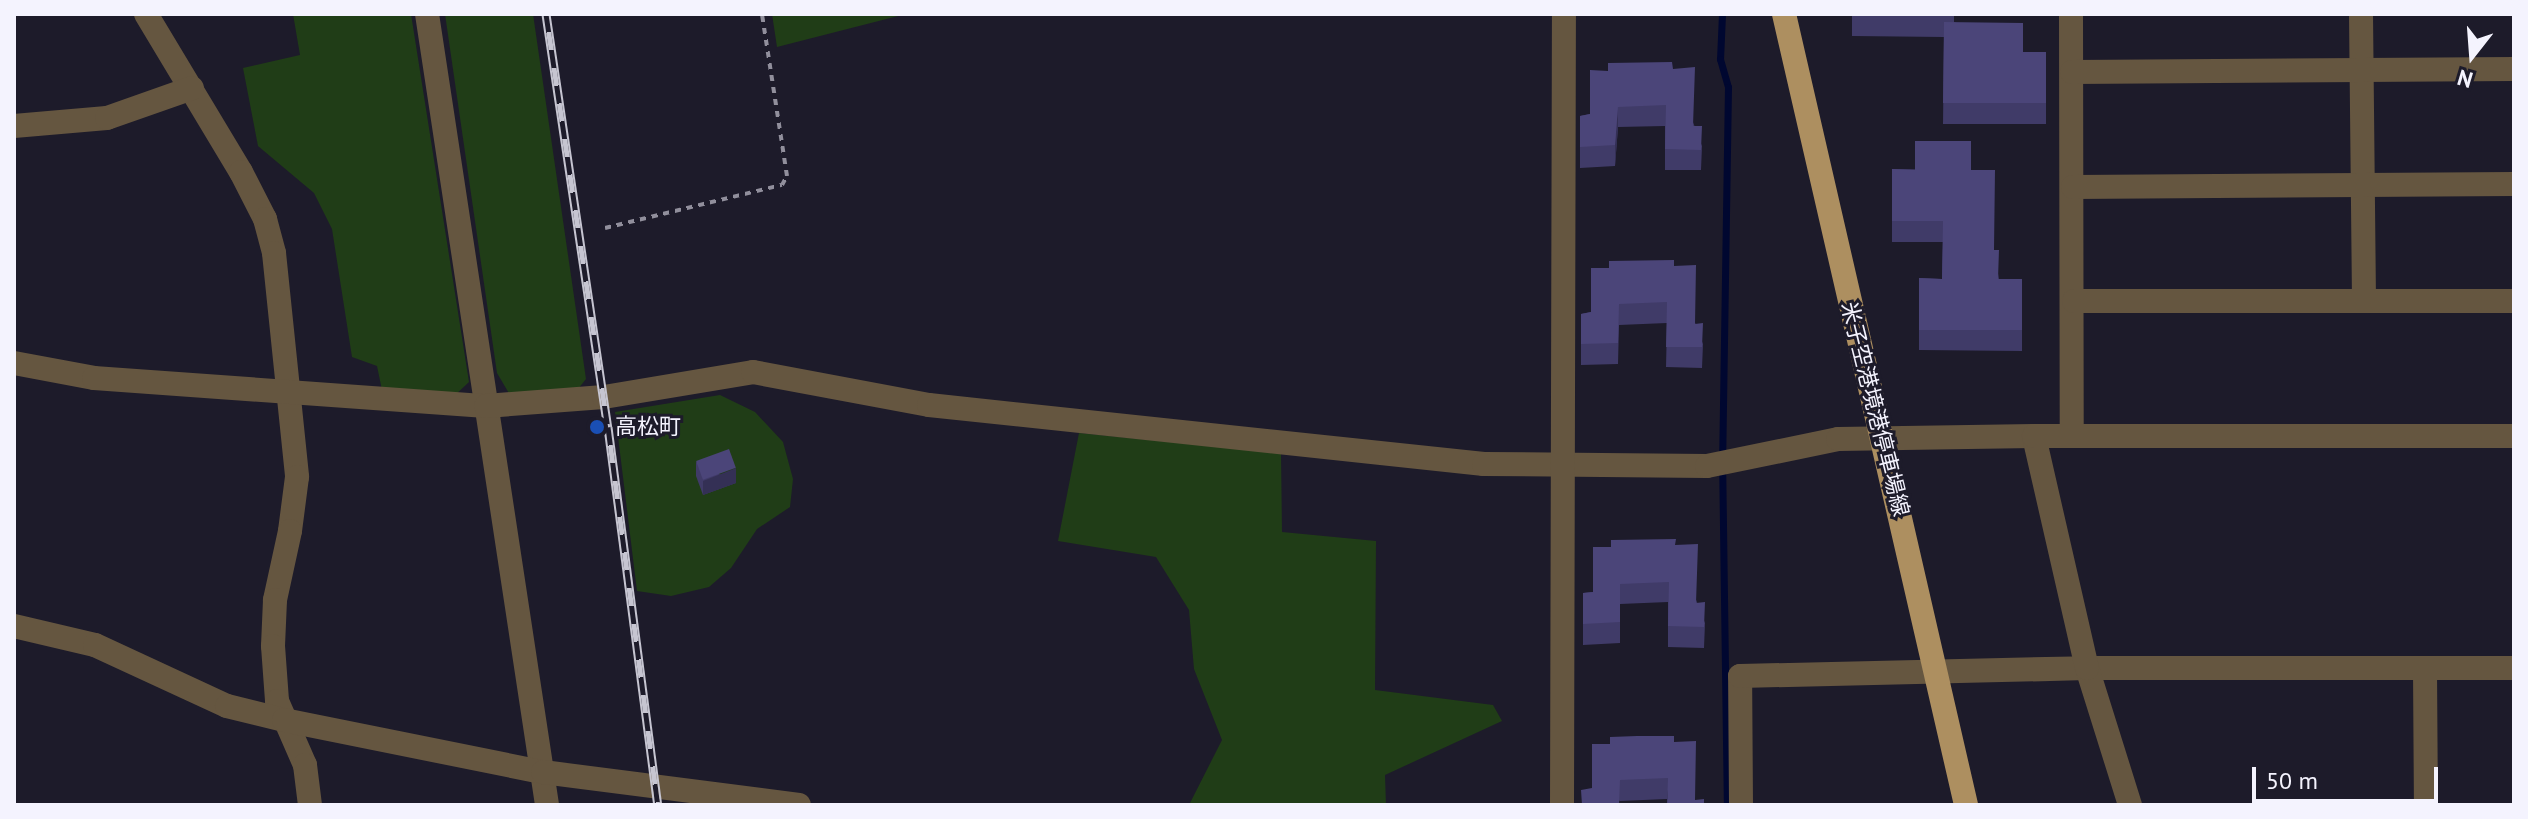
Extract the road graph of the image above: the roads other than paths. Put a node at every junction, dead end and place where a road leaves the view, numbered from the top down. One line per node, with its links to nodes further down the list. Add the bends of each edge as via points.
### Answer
1 (146, 14): 10 (street)
2 (427, 14): 20 (street)
3 (1564, 14): 25 (street)
4 (1784, 14): 21 (main road, 米子空港境港停車場線)
5 (2071, 14): 9 (street)
6 (2361, 14): 8 (street)
7 (2514, 69): 8 (street)
8 (2362, 70): 9 (street); 13 (street)
9 (2072, 72): 14 (street)
10 (192, 88): 11 (street, via 107,118); 19 (street, via 265,219 274,253)
11 (14, 126)
12 (2514, 184): 13 (street)
13 (2363, 185): 14 (street); 15 (street)
14 (2073, 187): 16 (street)
15 (2364, 300): 16 (street); 17 (street)
16 (2074, 301): 23 (street)
17 (2514, 301)
18 (14, 363): 19 (street, via 94,378)
19 (289, 392): 20 (street); 31 (street, via 297,477 275,600 273,646 277,701)
20 (486, 406): 25 (street, via 604,397 753,372 929,405 1372,454 1484,464); 32 (street)
21 (1882, 436): 22 (street); 25 (street, via 1838,439 1707,466); 29 (main road, 米子空港境港停車場線)
22 (2034, 436): 23 (street); 27 (street)
23 (2072, 436): 24 (street)
24 (2514, 436)
25 (1560, 464): 36 (street)
26 (14, 626): 31 (street, via 95,645 227,706)
27 (2087, 668): 29 (street); 30 (street); 39 (street)
28 (2514, 668): 30 (street)
29 (1937, 670): 37 (street, via 1740,676); 38 (main road, 米子空港境港停車場線)
30 (2425, 670): 40 (street)
31 (284, 720): 32 (street); 33 (street, via 305,765)
32 (543, 772): 34 (street); 35 (street)
33 (310, 805)
34 (547, 805)
35 (799, 805)
36 (1562, 805)
37 (1741, 805)
38 (1966, 805)
39 (2130, 805)
40 (2426, 805)

